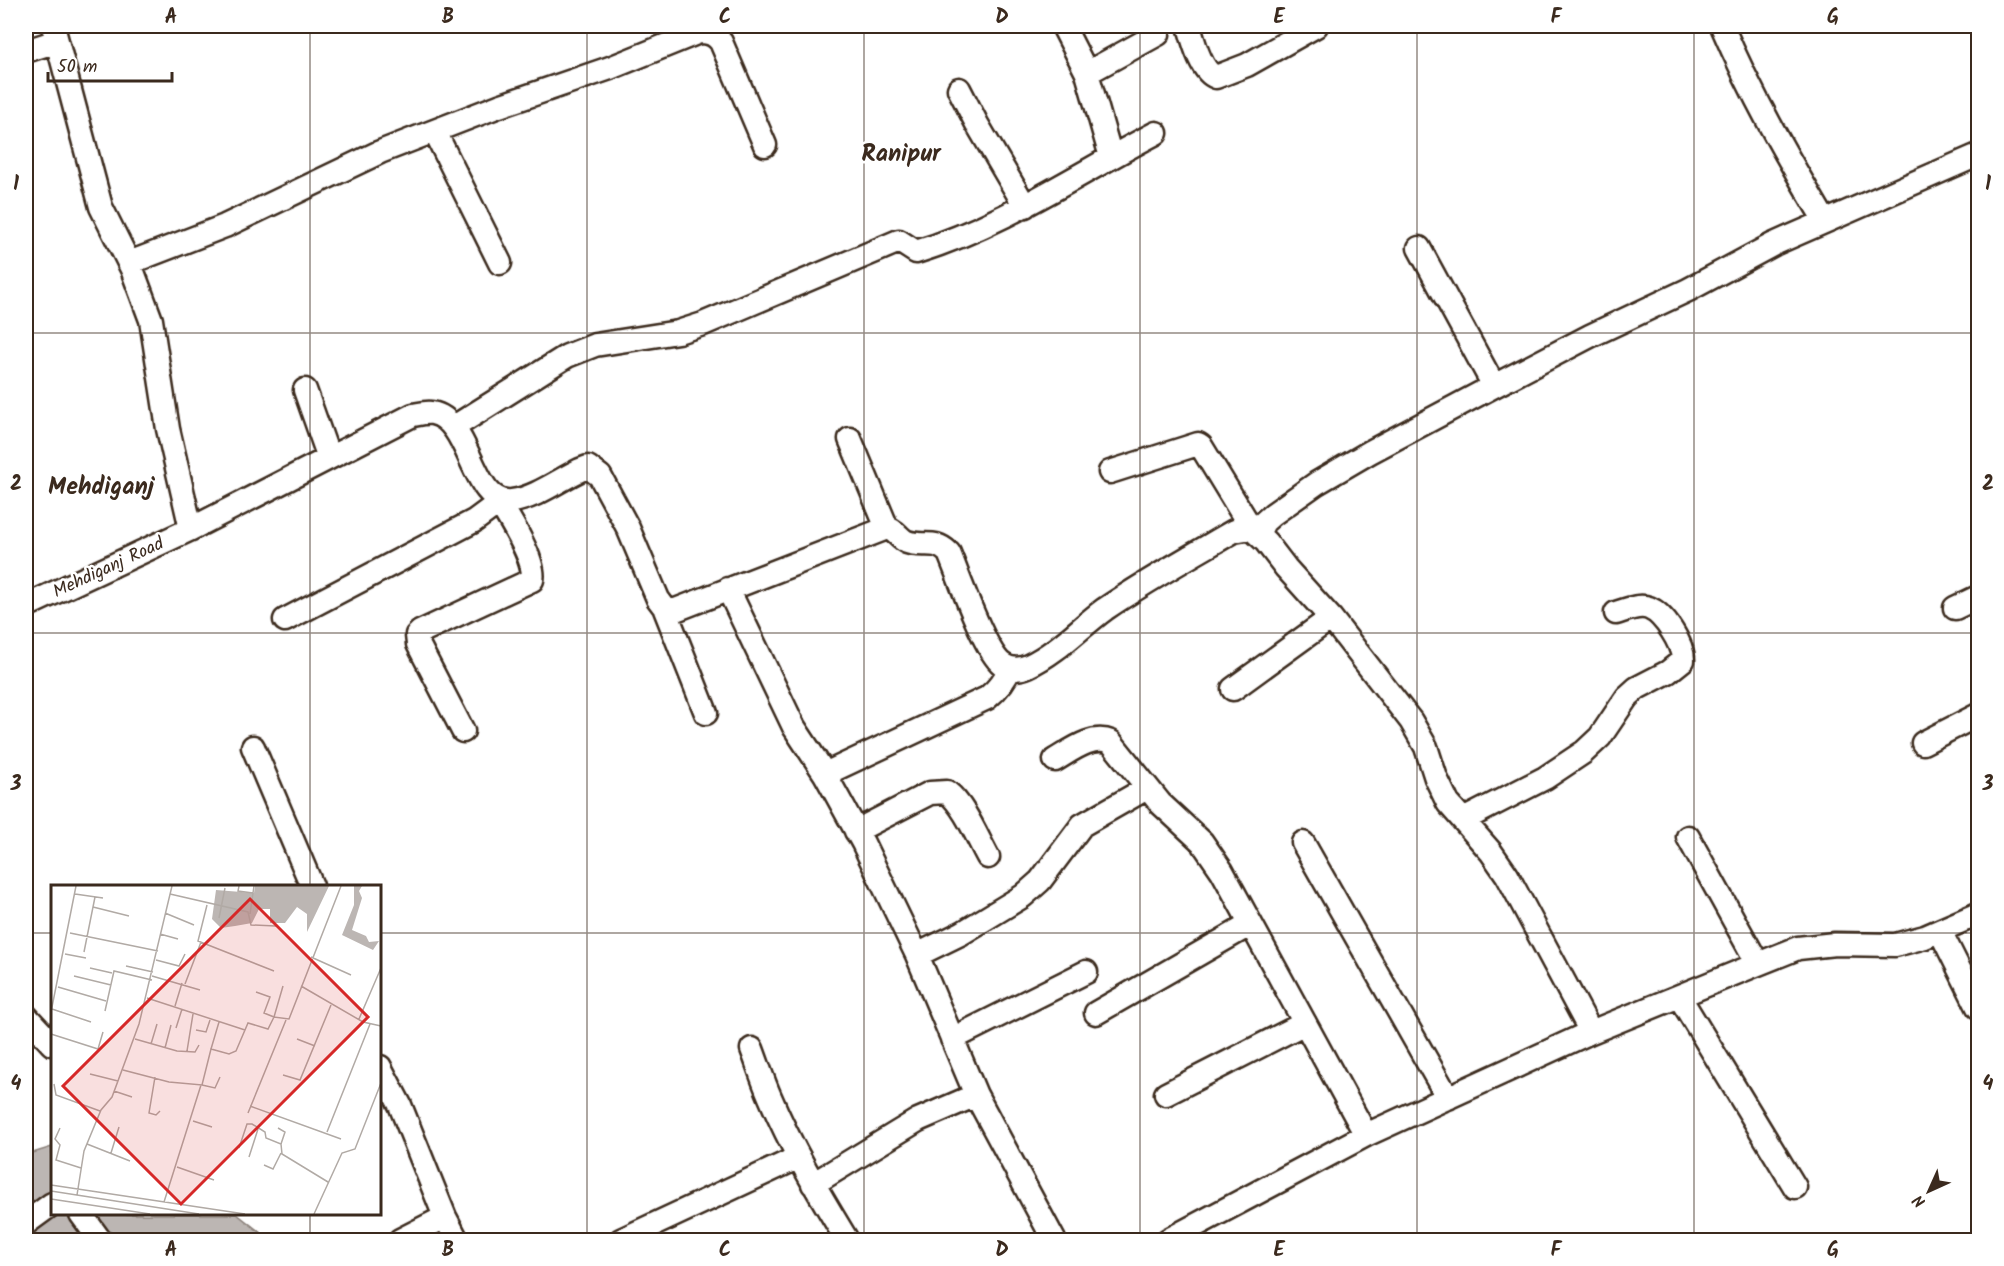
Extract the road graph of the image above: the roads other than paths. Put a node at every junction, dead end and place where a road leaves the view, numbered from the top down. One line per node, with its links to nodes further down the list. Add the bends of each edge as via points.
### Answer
1 (1063, 26): 8 (street)
2 (1189, 26): 3 (street, via 1196,50 1216,77 1247,65)
3 (1316, 26)
4 (1722, 26): 16 (street, via 1776,137)
5 (55, 33): 7 (street); 18 (street, via 101,207)
6 (1158, 34): 8 (street)
7 (26, 51)
8 (1087, 74): 14 (street)
9 (959, 89): 15 (street)
10 (435, 132): 12 (street, via 699,32 709,32 721,42); 18 (street, via 370,156 225,226); 19 (street)
11 (1156, 133): 14 (street)
12 (765, 145)
13 (1978, 155): 16 (street)
14 (1111, 157): 15 (street)
15 (1025, 206): 22 (street, via 954,241 916,252 899,241 703,324 576,352)
16 (1825, 221): 20 (street)
17 (1419, 248): 20 (street)
18 (129, 262): 28 (street, via 151,320 168,429)
19 (500, 263)
20 (1494, 386): 29 (street, via 1317,483)
21 (305, 390): 24 (street)
22 (454, 428): 24 (street, Mehdiganj Road, via 443,417 430,412 413,415); 26 (street, via 488,492)
23 (850, 439): 27 (street)
24 (329, 458): 28 (street, Mehdiganj Road)
25 (1110, 472): 29 (street, via 1198,444)
26 (500, 502): 33 (street, via 525,498 588,467 595,471 628,528); 37 (street, via 474,521); 42 (street, via 522,542 533,572 532,580 417,635 418,644)
27 (887, 528): 30 (street); 38 (street, via 905,542 942,546 949,553 988,646)
28 (191, 529): 32 (street, Mehdiganj Road)
29 (1255, 531): 36 (street); 38 (street, via 1234,531 1120,598 1049,654 1027,666)
30 (728, 589): 33 (street, via 673,612); 46 (street, via 794,727)
31 (1978, 597): 34 (street)
32 (26, 606)
33 (664, 607): 40 (street)
34 (1955, 608)
35 (1616, 613): 48 (street, via 1640,607 1656,612 1680,645 1683,660 1637,688 1584,752 1545,778)
36 (1331, 618): 39 (street); 48 (street, via 1421,736 1448,803)
37 (285, 620)
38 (1010, 668): 46 (street, via 998,690 987,698)
39 (1233, 689)
40 (706, 713)
41 (1978, 715): 43 (street)
42 (463, 730)
43 (1923, 743)
44 (254, 747): 53 (street)
45 (1055, 760): 47 (street, via 1087,743 1104,739 1112,742)
46 (825, 774): 49 (street)
47 (1147, 788): 55 (street, via 1213,856); 57 (street, via 1082,825 1040,881 1023,896)
48 (1463, 820): 65 (street, via 1507,875)
49 (856, 831): 52 (street, via 930,793 947,792 960,806); 57 (street)
50 (1688, 837): 58 (street)
51 (1303, 843): 72 (street)
52 (988, 857)
53 (312, 885)
54 (1978, 914): 56 (street)
55 (1251, 924): 62 (street); 64 (street)
56 (1940, 931): 58 (street, via 1895,945 1798,948); 61 (street)
57 (917, 955): 66 (street)
58 (1758, 964): 60 (street)
59 (1086, 972): 66 (street)
60 (1679, 996): 65 (street); 76 (street)
61 (1978, 1007)
62 (1096, 1013)
63 (26, 1016): 67 (street)
64 (1305, 1023): 71 (street); 73 (street)
65 (1591, 1032): 72 (street)
66 (952, 1039): 70 (street)
67 (51, 1043)
68 (752, 1049): 74 (street, via 769,1096)
69 (381, 1069): 79 (street, via 400,1105)
70 (976, 1095): 75 (street, via 918,1120); 86 (street)
71 (1166, 1095)
72 (1448, 1098): 73 (street)
73 (1366, 1135): 87 (street)
74 (799, 1157): 75 (street); 84 (street)
75 (813, 1184): 85 (street)
76 (1795, 1187)
77 (51, 1205): 80 (street)
78 (82, 1215): 81 (street)
79 (445, 1217): 82 (street); 83 (street)
80 (26, 1223)
81 (100, 1240)
82 (400, 1240)
83 (457, 1240)
84 (621, 1240)
85 (847, 1240)
86 (1054, 1240)
87 (1168, 1240)

